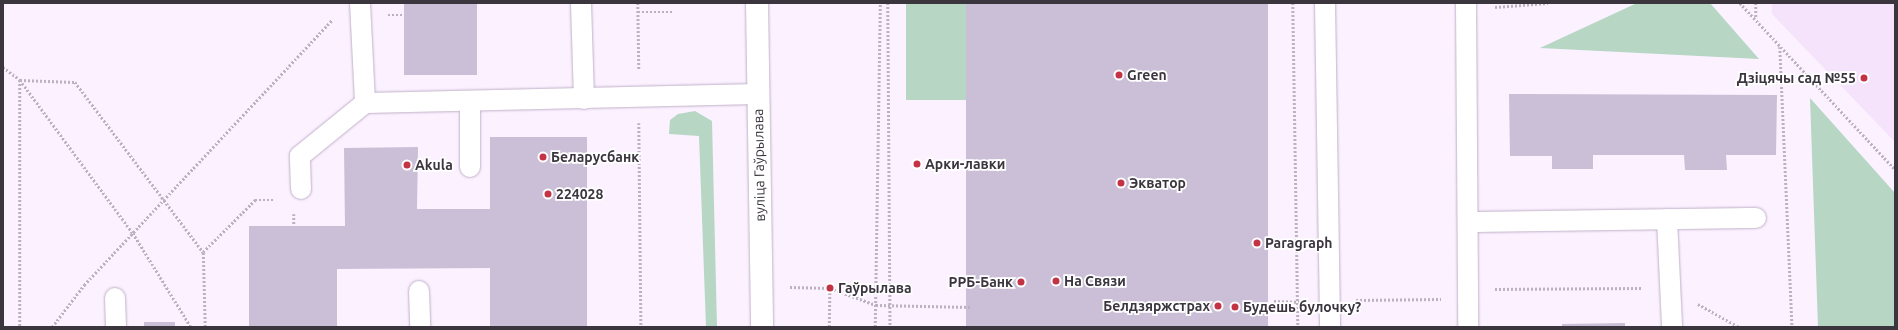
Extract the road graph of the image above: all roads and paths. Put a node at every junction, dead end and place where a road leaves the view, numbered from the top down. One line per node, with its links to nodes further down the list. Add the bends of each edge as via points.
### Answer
1 (360, 3): 27 (lane)
2 (582, 3): 25 (lane)
3 (638, 3): 14 (path)
4 (757, 3): 23 (main road, вуліца Гаўрылава)
5 (880, 3): 46 (path)
6 (888, 3): 47 (path)
7 (1293, 3): 45 (path)
8 (1325, 3): 44 (lane)
9 (1466, 3): 34 (lane)
10 (1548, 3): 13 (path)
11 (1740, 3): 19 (path)
12 (1756, 3): 19 (path)
13 (1495, 7)
14 (638, 12): 15 (path); 24 (path)
15 (673, 12)
16 (338, 14): 31 (path)
17 (385, 15): 18 (path)
18 (404, 15)
19 (1756, 18): 20 (path)
20 (1780, 47): 29 (path); 64 (path)
21 (3, 67): 22 (path)
22 (20, 80): 31 (path, via 75,82); 35 (path); 49 (path)
23 (758, 94): 24 (lane); 37 (main road, вуліца Гаўрылава)
24 (639, 98): 25 (lane); 54 (path)
25 (584, 99): 26 (lane)
26 (470, 101): 27 (lane); 28 (lane)
27 (364, 103): 30 (lane, via 300,156)
28 (470, 167)
29 (1895, 169)
30 (301, 189)
31 (164, 200): 35 (path); 36 (path)
32 (1756, 218): 33 (lane)
33 (1668, 219): 34 (lane); 39 (lane)
34 (1468, 222): 42 (lane)
35 (133, 233): 50 (path, via 84,285); 52 (path)
36 (203, 252)
37 (761, 287): 38 (path); 55 (main road, вуліца Гаўрылава)
38 (830, 288): 46 (path); 56 (path)
39 (1670, 288): 42 (path, via 1497,288); 62 (lane); 63 (path)
40 (419, 291): 53 (lane)
41 (115, 298): 51 (lane)
42 (1468, 299): 44 (path); 61 (lane)
43 (1274, 301): 45 (path)
44 (1330, 301): 45 (path); 60 (lane)
45 (1298, 302): 59 (path)
46 (876, 305): 47 (path); 57 (path)
47 (890, 306): 48 (path); 58 (path)
48 (972, 307)
49 (20, 327)
50 (52, 327)
51 (116, 327)
52 (191, 327)
53 (420, 327)
54 (641, 327)
55 (762, 327)
56 (829, 327)
57 (875, 327)
58 (890, 327)
59 (1298, 327)
60 (1330, 327)
61 (1468, 327)
62 (1672, 327)
63 (1739, 327)
64 (1792, 327)

